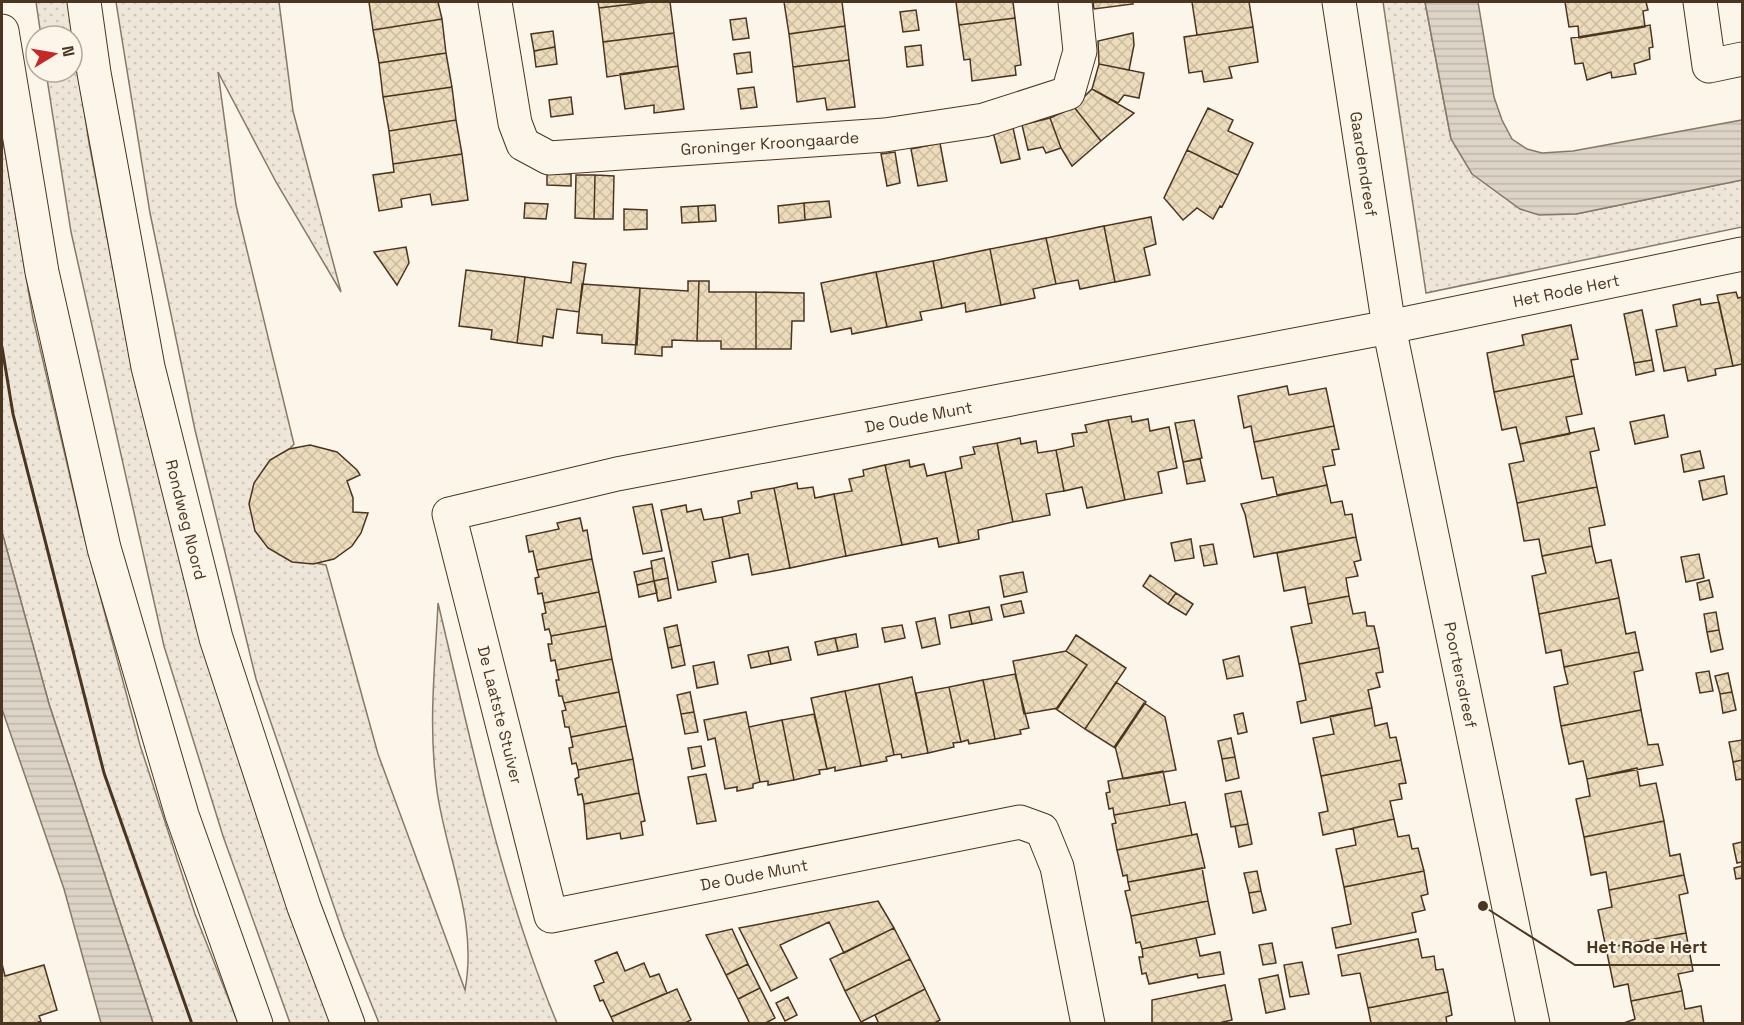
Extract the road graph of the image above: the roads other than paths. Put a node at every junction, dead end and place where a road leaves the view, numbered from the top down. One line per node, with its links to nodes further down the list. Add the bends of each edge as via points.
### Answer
1 (84, 2): 13 (street, Rondweg Noord, via 148,367 216,638 304,907)
2 (495, 2): 3 (street, Groninger Kroongaarde, via 515,123 523,144 549,158 885,135 984,120 1068,93 1080,51)
3 (1075, 2)
4 (1339, 2): 9 (street, Gaardendreef)
5 (1700, 2): 7 (street, via 1709,66)
6 (2, 31): 12 (street, via 42,272 104,548 182,815)
7 (1743, 59)
8 (1743, 254): 9 (street, Het Rode Hert)
9 (1389, 327): 10 (street, De Oude Munt, via 617,474); 15 (street, Poortersdreef)
10 (449, 514): 11 (street, De Laatste Stuiver)
11 (551, 916): 14 (street, De Oude Munt, via 1020,822 1042,830 1057,867)
12 (256, 1023)
13 (348, 1023)
14 (1088, 1023)
15 (1533, 1023)

